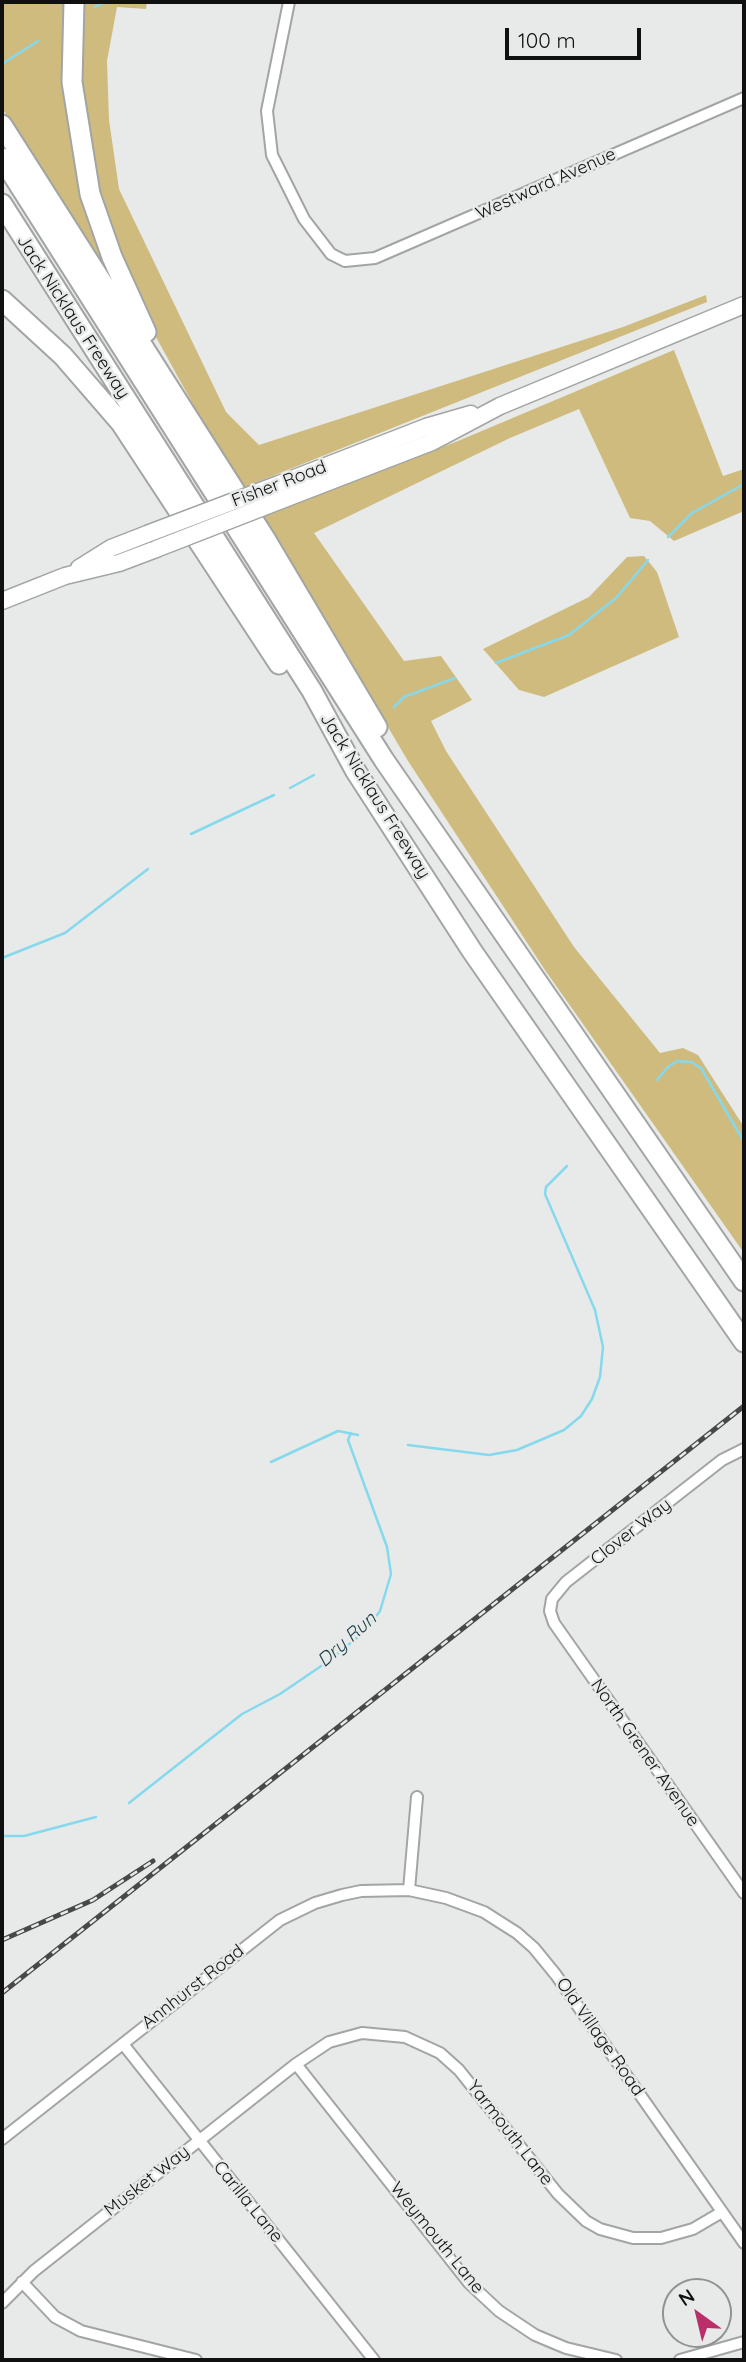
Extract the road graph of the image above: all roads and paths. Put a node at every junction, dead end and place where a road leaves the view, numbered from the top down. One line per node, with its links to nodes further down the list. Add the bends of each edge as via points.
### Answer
1 (75, 2): 10 (highway, via 72,82 90,194 121,280)
2 (289, 2): 3 (street, Westward Avenue, via 267,111 272,155 312,230 331,254 345,261 374,258)
3 (744, 98)
4 (2, 125): 10 (highway)
5 (2, 158): 14 (highway, Jack Nicklaus Freeway, via 384,760)
6 (2, 204): 13 (highway, Jack Nicklaus Freeway, via 312,691)
7 (2, 300): 13 (highway, via 64,356 121,424 301,697)
8 (744, 306): 9 (main road, Fisher Road)
9 (500, 406): 11 (main road, Fisher Road, bridge, via 432,442 119,563); 11 (main road, Fisher Road, bridge, via 425,427 111,548)
10 (186, 415): 14 (highway, via 321,631)
11 (65, 576): 12 (main road, Fisher Road)
12 (2, 601)
13 (355, 770): 16 (highway, Jack Nicklaus Freeway, via 488,974)
14 (456, 864): 15 (highway, Jack Nicklaus Freeway)
15 (744, 1281)
16 (744, 1342)
17 (744, 1449): 18 (street, Clover Way, via 722,1460 560,1587)
18 (550, 1611): 21 (street, North Grener Avenue)
19 (417, 1797): 20 (street)
20 (409, 1889): 22 (street, Annhurst Road, via 361,1891 295,1912); 26 (street, Old Village Road, via 484,1912 534,1948)
21 (744, 1893)
22 (122, 2043): 24 (street, Annhurst Road); 25 (street, Carilla Lane)
23 (296, 2064): 25 (street, Musket Way); 26 (street, Yarmouth Lane, via 348,2035 377,2032 413,2039 460,2070 558,2194 600,2229 633,2238 661,2238 693,2230); 33 (street, Weymouth Lane, via 469,2283 499,2311 535,2335 566,2348)
24 (2, 2139)
25 (199, 2141): 28 (street, Musket Way); 32 (street, Carilla Lane)
26 (722, 2212): 27 (street, Old Village Road)
27 (744, 2243)
28 (22, 2282): 29 (street, Musket Way); 31 (street, via 55,2317 81,2331)
29 (2, 2303)
30 (744, 2343): 34 (street)
31 (196, 2360)
32 (374, 2360)
33 (616, 2360)
34 (680, 2360)

